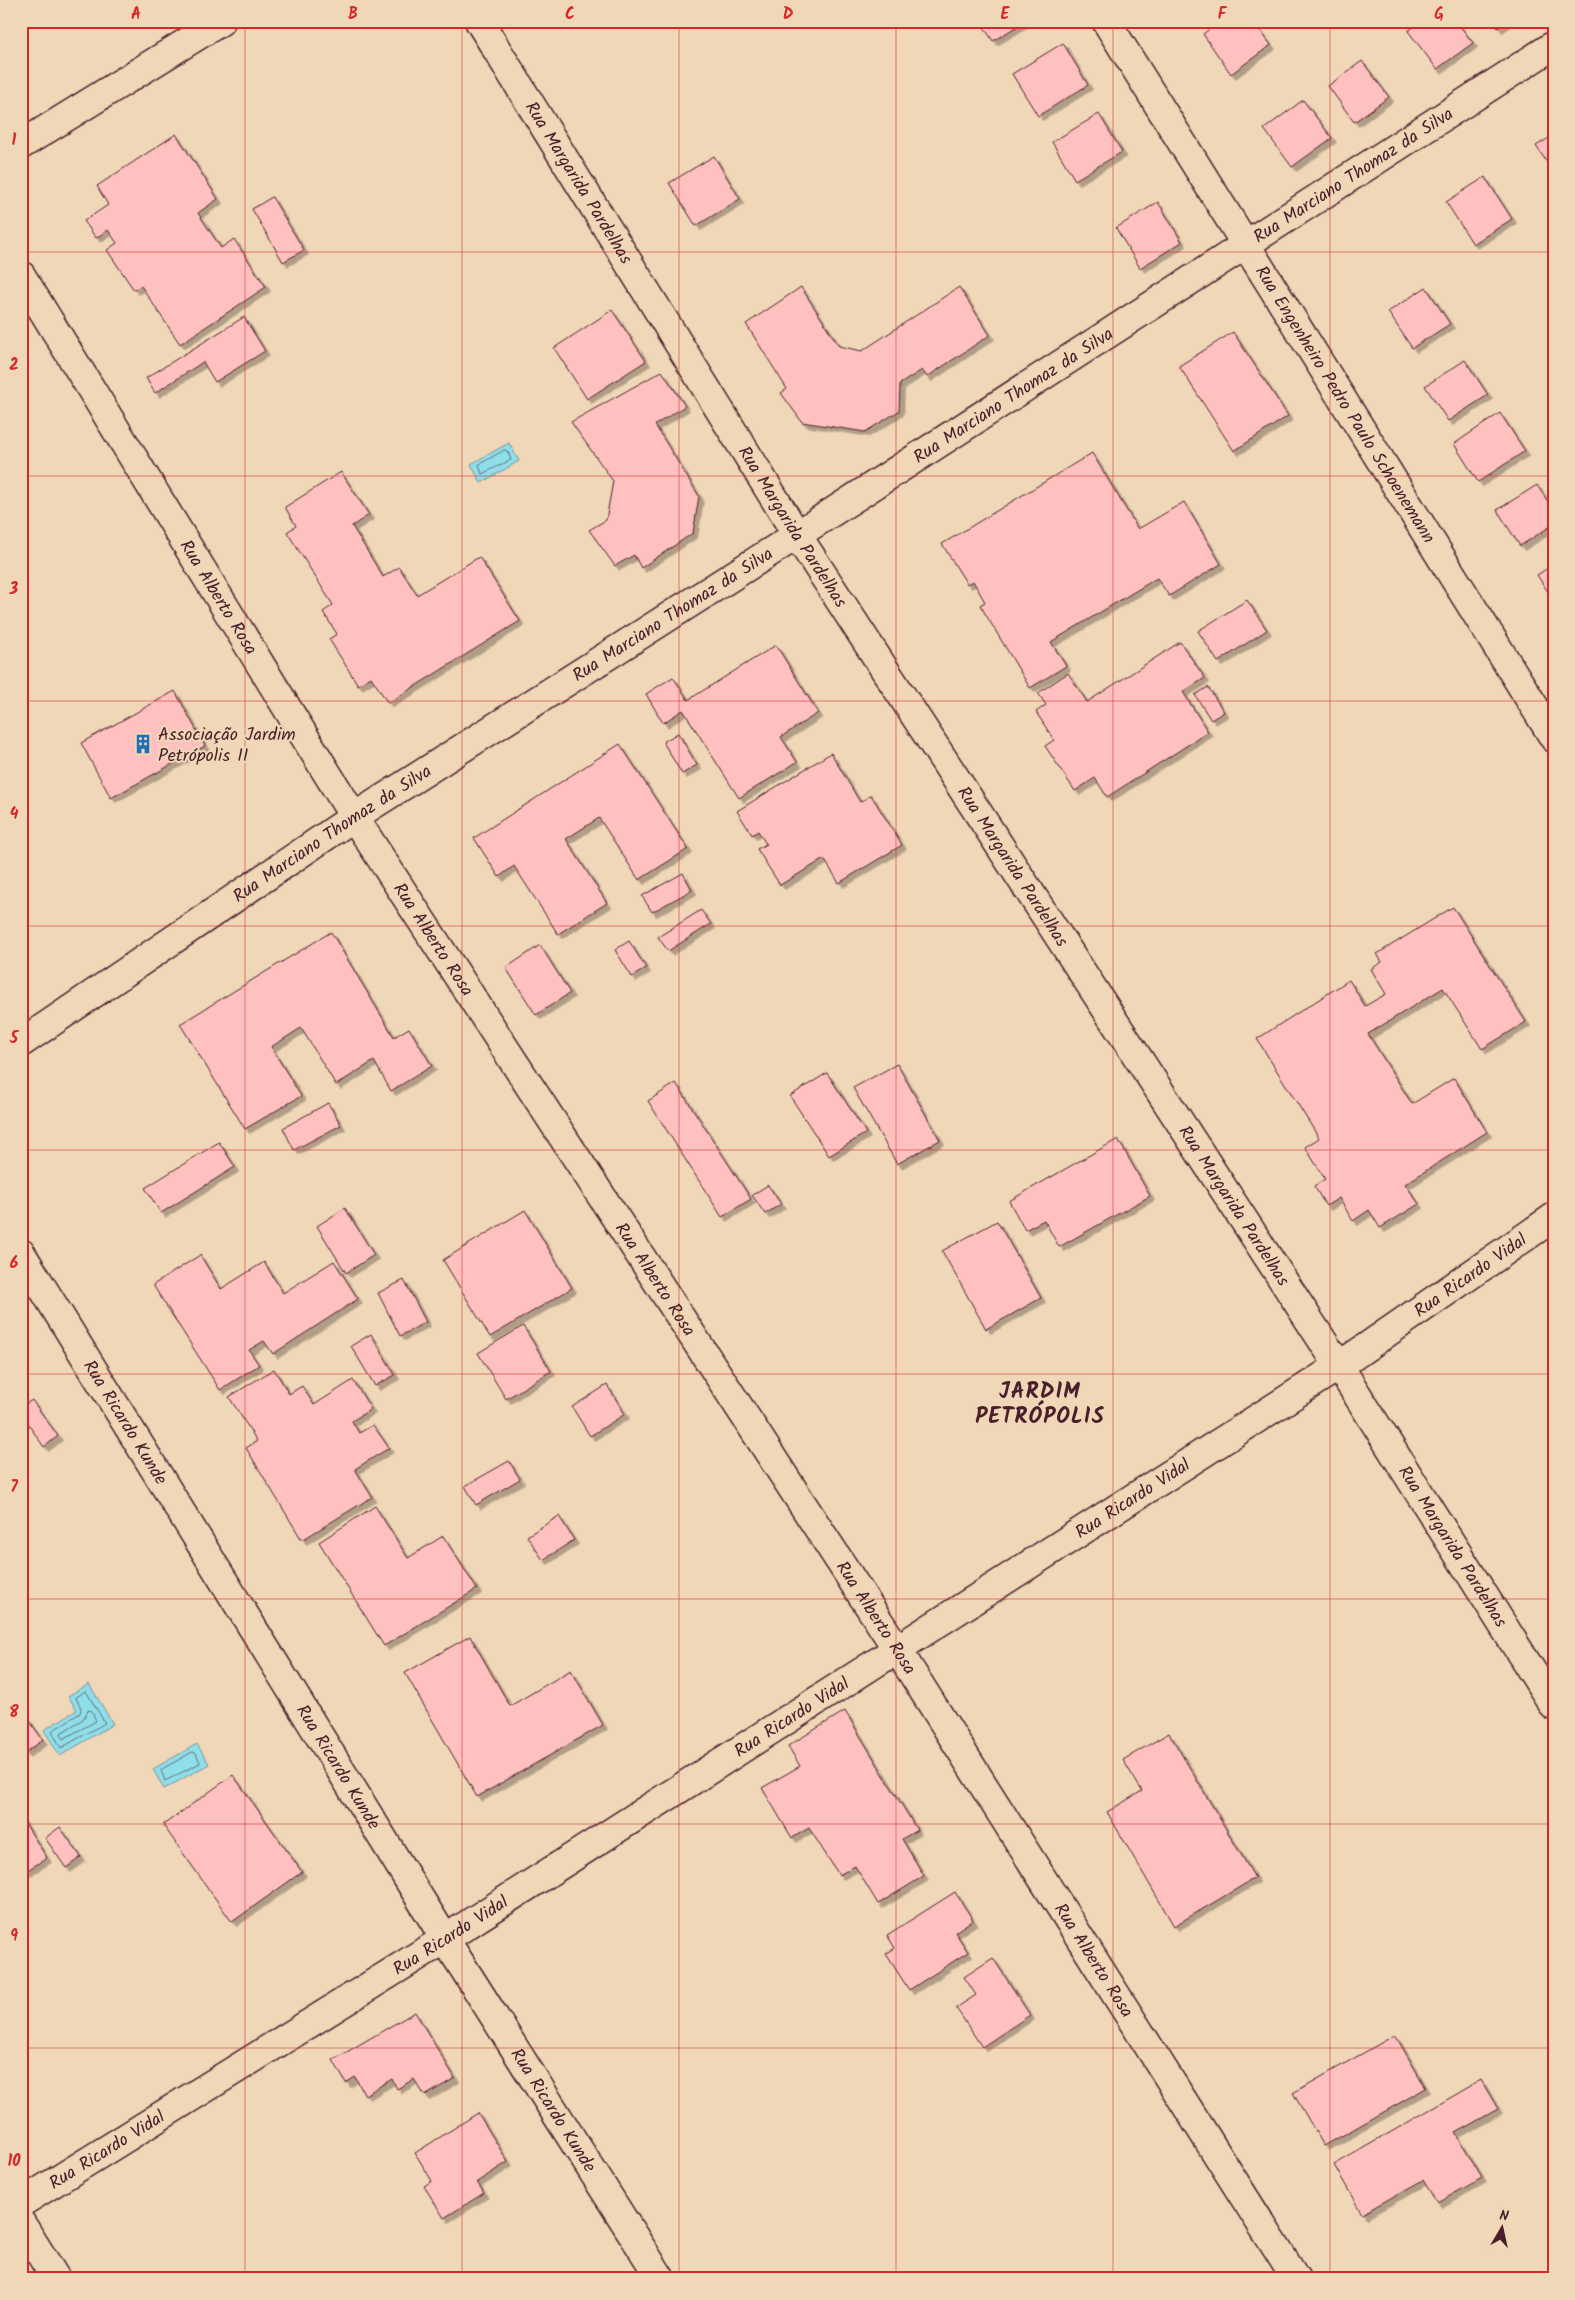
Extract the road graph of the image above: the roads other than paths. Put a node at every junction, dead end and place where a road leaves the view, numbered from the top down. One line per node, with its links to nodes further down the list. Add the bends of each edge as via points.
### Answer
1 (221, 21): 5 (street)
2 (480, 21): 8 (street, Rua Margarida Pardelhas)
3 (1106, 21): 6 (street, Rua Engenheiro Pedro Paulo Schoenemann)
4 (1554, 44): 6 (street, Rua Marciano Thomaz da Silva)
5 (21, 145)
6 (1246, 245): 8 (street, Rua Marciano Thomaz da Silva); 9 (street, Rua Engenheiro Pedro Paulo Schoenemann)
7 (21, 275): 10 (street, Rua Alberto Rosa)
8 (797, 536): 10 (street, Rua Marciano Thomaz da Silva); 14 (street, Rua Margarida Pardelhas)
9 (1554, 738)
10 (354, 817): 11 (street, Rua Marciano Thomaz da Silva); 15 (street, Rua Alberto Rosa)
11 (21, 1043)
12 (1554, 1217): 14 (street, Rua Ricardo Vidal)
13 (21, 1252): 17 (street, Rua Ricardo Kunde)
14 (1339, 1366): 15 (street, Rua Ricardo Vidal); 16 (street, Rua Margarida Pardelhas)
15 (896, 1649): 17 (street, Rua Ricardo Vidal); 22 (street, Rua Alberto Rosa)
16 (1554, 1706)
17 (444, 1938): 18 (street, Rua Ricardo Vidal); 21 (street, Rua Ricardo Kunde)
18 (21, 2202)
19 (21, 2223): 20 (street)
20 (56, 2279)
21 (661, 2279)
22 (1296, 2279)

